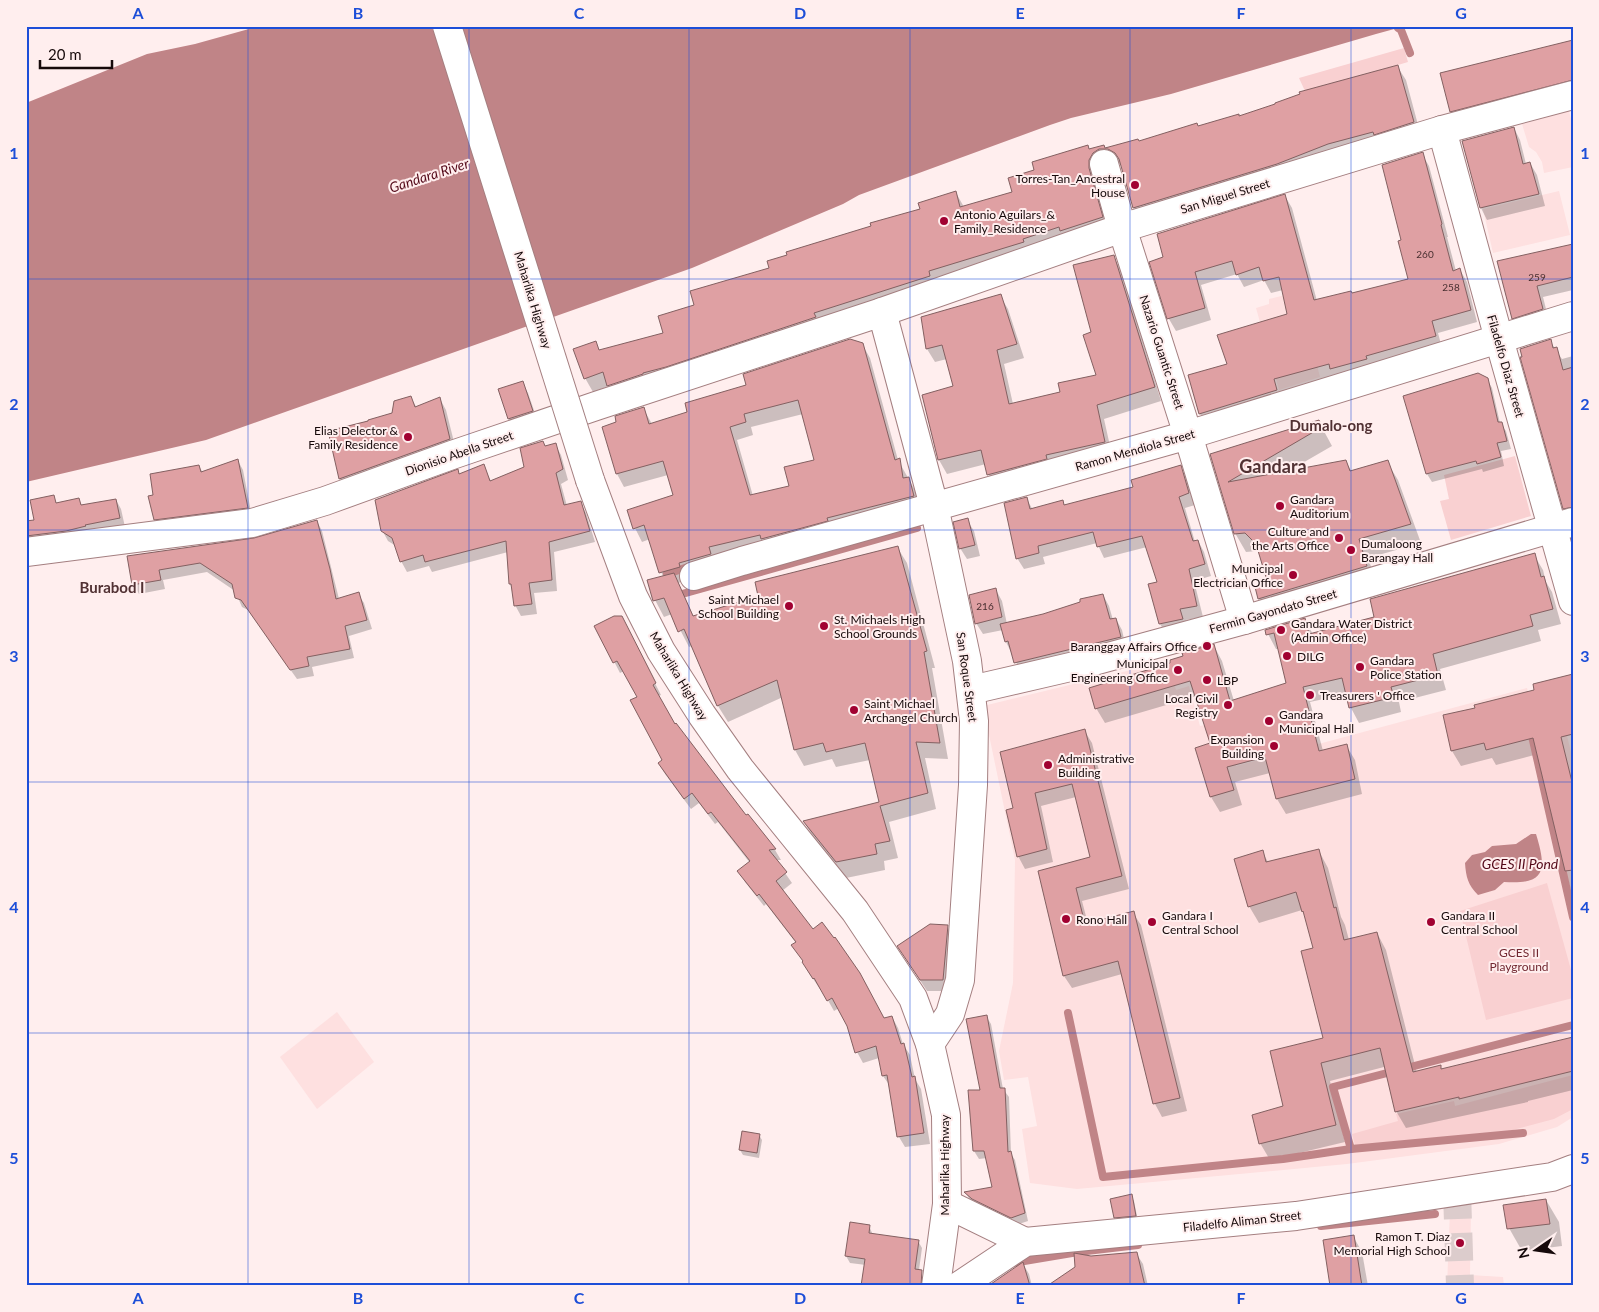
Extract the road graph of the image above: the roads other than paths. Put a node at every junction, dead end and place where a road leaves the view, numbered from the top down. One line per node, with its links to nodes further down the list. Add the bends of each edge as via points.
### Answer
1 (447, 26): 17 (street, Maharlika Highway, bridge, via 590,480 633,596 661,651 740,769 855,911 912,998)
2 (1573, 96): 3 (street, San Miguel Street)
3 (1442, 130): 5 (street, San Miguel Street); 8 (street, Filadelfo Diaz Street)
4 (1104, 164): 5 (street, Nazario Guantic Street)
5 (1122, 228): 6 (street, San Miguel Street); 9 (street, Nazario Guantic Street)
6 (882, 312): 10 (street, San Roque Street); 12 (street, Dionisio Abella Street, via 452,454 267,519)
7 (1573, 316): 8 (street, Ramon Mendiola Street)
8 (1499, 339): 9 (street, Ramon Mendiola Street); 11 (street, Filadelfo Diaz Street)
9 (1188, 435): 10 (street, Ramon Mendiola Street); 15 (street, Nazario Guantic Street)
10 (934, 506): 13 (street, Ramon Mendiola Street); 16 (street, San Roque Street)
11 (1562, 525): 14 (street, Filadelfo Diaz Street); 15 (street, Fermin Gayondato Street)
12 (26, 552)
13 (694, 576)
14 (1573, 601)
15 (1244, 620): 16 (street, Fermin Gayondato Street, via 1079,665)
16 (971, 690): 17 (street, San Roque Street, via 973,786 960,980 950,1014)
17 (930, 1044): 19 (street, Maharlika Highway, via 946,1115)
18 (1573, 1169): 20 (street, Filadelfo Aliman Street, via 1552,1177 1296,1216)
19 (946, 1204): 20 (street); 21 (street, Maharlika Highway)
20 (1025, 1242): 22 (street, Filadelfo Aliman Street)
21 (936, 1286)
22 (958, 1286)

